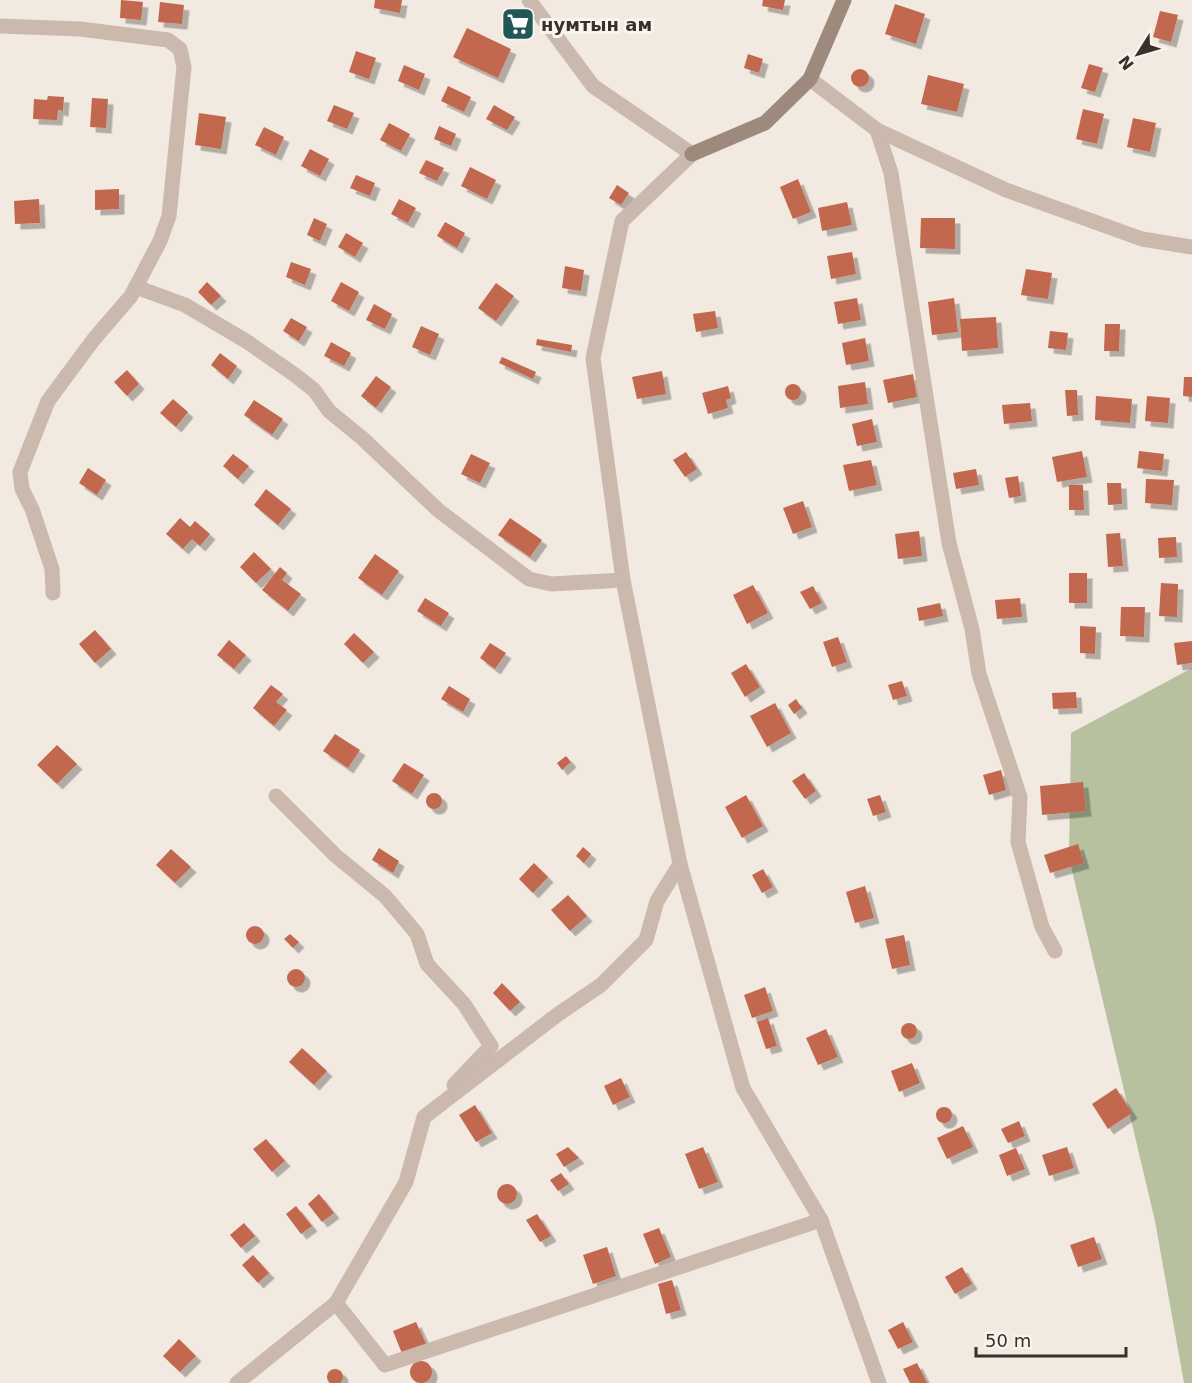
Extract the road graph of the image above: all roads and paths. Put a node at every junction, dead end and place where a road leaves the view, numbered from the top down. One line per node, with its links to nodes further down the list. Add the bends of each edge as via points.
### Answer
1 (529, 0): 6 (street, via 592,86)
2 (844, 0): 4 (main road)
3 (0, 26): 8 (street, via 80,29 168,40 180,49 184,67 169,216)
4 (810, 79): 5 (street); 6 (main road, via 765,123)
5 (877, 130): 7 (street, via 1006,190 1142,239); 13 (street, via 893,184 949,543 972,629 979,674 1020,797 1018,842 1042,927)
6 (692, 154): 9 (street, via 622,221 592,358)
7 (1192, 247)
8 (136, 287): 9 (street, via 185,305 295,375 430,503 529,579 551,584); 10 (street, via 48,401 20,472 22,489 52,569)
9 (623, 580): 12 (street)
10 (53, 593)
11 (276, 796): 14 (street, via 336,856 385,896 417,934 427,964 464,1004 491,1046)
12 (680, 864): 14 (street, via 657,901 646,940 601,985); 15 (street, via 743,1088)
13 (1055, 951)
14 (424, 1118): 16 (street, via 406,1182)
15 (821, 1220): 16 (street, via 386,1365); 18 (street)
16 (336, 1303): 17 (street)
17 (237, 1383)
18 (879, 1383)

